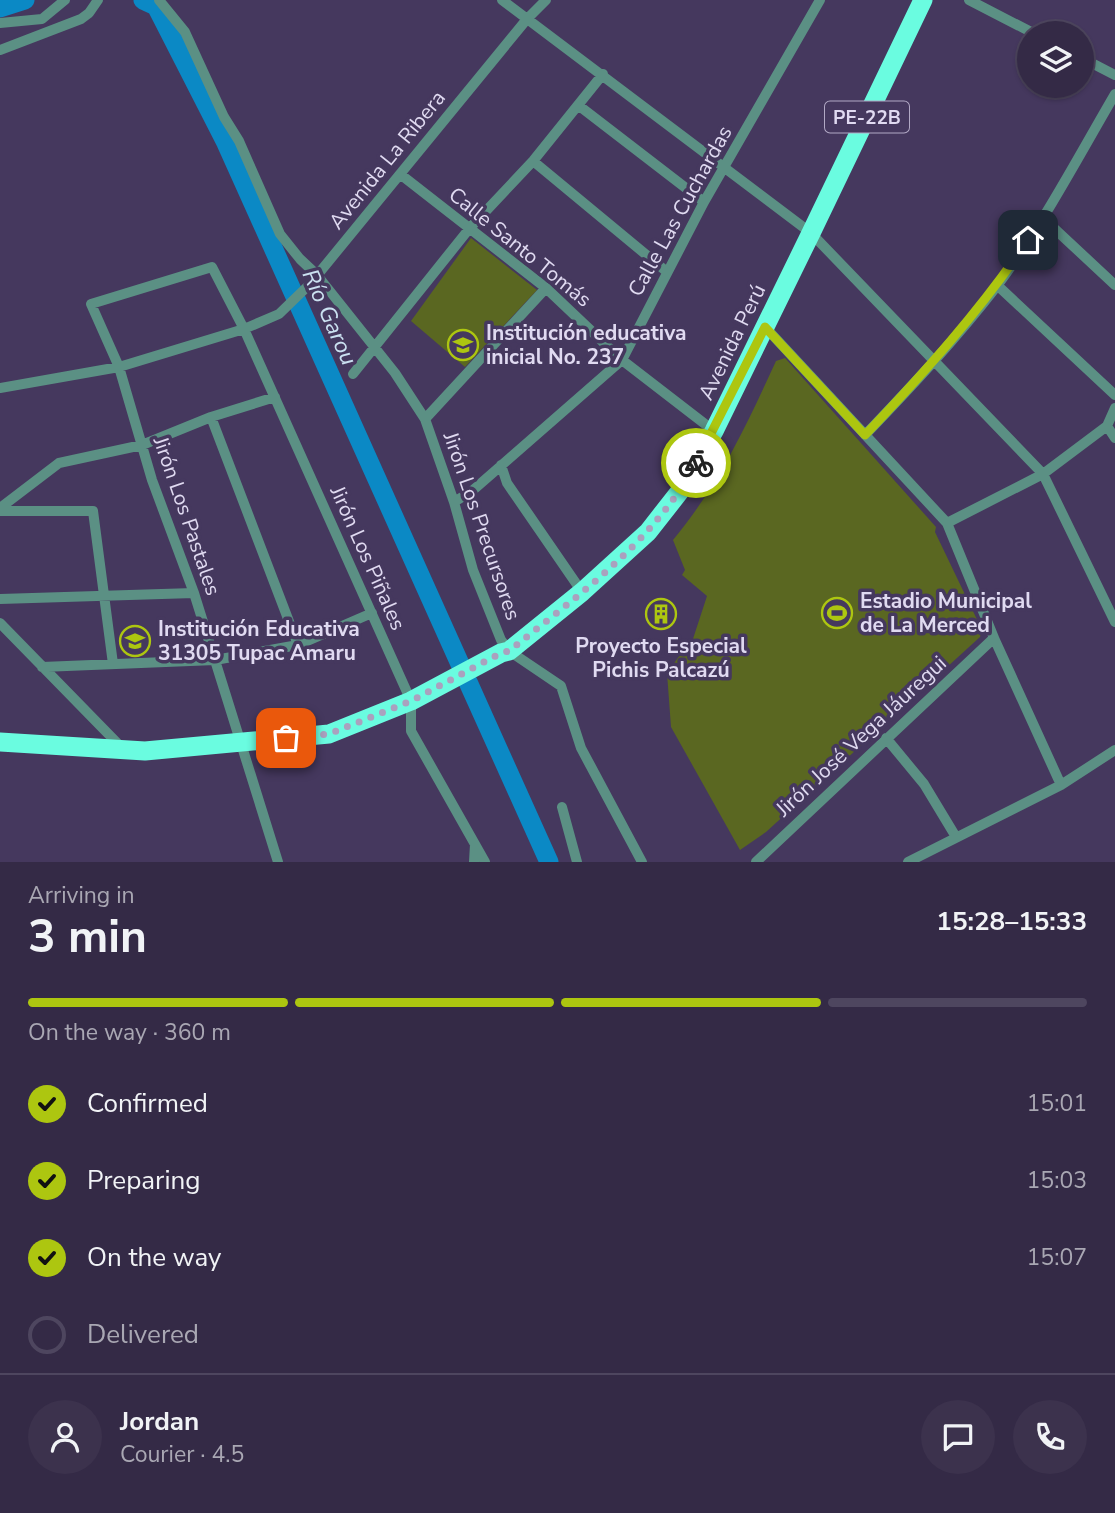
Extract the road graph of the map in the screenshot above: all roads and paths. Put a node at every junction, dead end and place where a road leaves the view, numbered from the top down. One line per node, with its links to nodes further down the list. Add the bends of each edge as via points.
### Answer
1 (65, 0): 10 (street, via 42,19)
2 (98, 0): 12 (street, via 80,19)
3 (159, 0): 27 (street, Jirón Los Precursores, via 185,32 280,234)
4 (502, 0): 9 (street)
5 (546, 0): 9 (street, Avenida La Ribera)
6 (820, 0): 19 (street, Calle Las Cuchardas)
7 (923, 0): 24 (highway, Avenida Perú / PE-22B)
8 (969, 0): 11 (street)
9 (527, 19): 14 (street); 20 (street, Avenida La Ribera)
10 (0, 23)
11 (1017, 25)
12 (0, 50)
13 (1094, 64): 15 (street)
14 (603, 74): 17 (street); 19 (street)
15 (1115, 75)
16 (1115, 94): 22 (street)
17 (578, 105): 18 (street); 21 (street)
18 (533, 161): 23 (street); 26 (street)
19 (724, 169): 21 (street, Calle Las Cuchardas); 24 (street)
20 (400, 174): 23 (street, Calle Santo Tomás); 27 (street, Avenida La Ribera)
21 (704, 202): 26 (street, Calle Las Cuchardas)
22 (1044, 218): 28 (street); 29 (street)
23 (469, 229): 30 (street, Calle Santo Tomás); 33 (street)
24 (811, 233): 31 (highway, Avenida Perú / PE-22B); 35 (street)
25 (212, 267): 32 (street, Jirón Los Piñales); 36 (street, Jirón Los Pastales, via 91,304)
26 (667, 272): 34 (street, Calle Las Cuchardas)
27 (314, 280): 32 (street, Avenida La Ribera, via 279,314); 33 (street, Jirón Los Precursores)
28 (997, 285): 35 (street); 39 (street)
29 (1115, 285)
30 (546, 288): 34 (street, Calle Santo Tomás); 43 (street)
31 (765, 327): 45 (highway, Avenida Perú / PE-22B); 46 (street)
32 (244, 329): 36 (street, Avenida La Ribera); 40 (street, Jirón Los Piñales)
33 (375, 349): 37 (street); 43 (street, Jirón Los Precursores)
34 (622, 360): 45 (street, Calle Santo Tomás); 49 (street, Calle Las Cuchardas)
35 (936, 360): 46 (street); 50 (street)
36 (119, 367): 38 (street, Avenida La Ribera); 48 (street, Jirón Los Pastales)
37 (353, 374)
38 (0, 388)
39 (1115, 396)
40 (275, 397): 42 (street); 58 (street, Jirón Los Piñales)
41 (1115, 408): 44 (street)
42 (211, 417): 48 (street); 62 (street)
43 (425, 419): 51 (street, Jirón Los Precursores)
44 (1107, 426): 47 (street); 50 (street)
45 (714, 431): 54 (highway, Avenida Perú / PE-22B, via 684,486 648,532)
46 (865, 435): 53 (street)
47 (1115, 438)
48 (142, 446): 52 (street, via 60,463); 55 (street, Jirón Los Pastales)
49 (501, 466): 51 (street, Calle Las Cuchardas); 54 (street, via 507,483)
50 (1044, 474): 53 (street); 59 (street)
51 (454, 502): 63 (street, Jirón Los Precursores, via 472,570)
52 (0, 510): 56 (street, via 93,510)
53 (947, 523): 61 (street)
54 (582, 592): 63 (highway, Avenida Perú / PE-22B)
55 (194, 593): 56 (street); 64 (street, Jirón Los Pastales)
56 (104, 596): 57 (street); 65 (street)
57 (0, 599)
58 (372, 613): 62 (street); 67 (street, Jirón Los Piñales)
59 (1115, 622)
60 (0, 623): 66 (street)
61 (994, 638): 68 (street, Jirón José Vega Jáuregui); 73 (street)
62 (298, 645): 64 (street)
63 (509, 651): 67 (highway, Avenida Perú / PE-22B); 83 (street, Jirón Los Precursores, via 561,686 581,748)
64 (215, 660): 65 (street); 70 (street, Jirón Los Pastales)
65 (113, 664): 66 (street)
66 (42, 667): 71 (street)
67 (411, 701): 70 (highway, PE-22B, via 329,734); 77 (street, Jirón Los Piñales, via 411,731)
68 (886, 738): 76 (street, via 924,783); 84 (street, Jirón José Vega Jáuregui)
69 (0, 742): 71 (highway, PE-22B)
70 (242, 742): 71 (highway, PE-22B); 78 (street, Jirón Los Pastales)
71 (123, 750)
72 (1115, 750): 73 (street)
73 (1061, 785): 76 (street)
74 (562, 807): 75 (street)
75 (567, 824): 81 (street); 82 (street)
76 (956, 837): 85 (street)
77 (475, 844): 79 (street); 80 (street, Jirón Los Piñales)
78 (278, 862)
79 (474, 862)
80 (485, 862)
81 (577, 862)
82 (583, 862)
83 (642, 862)
84 (755, 862)
85 (908, 862)

